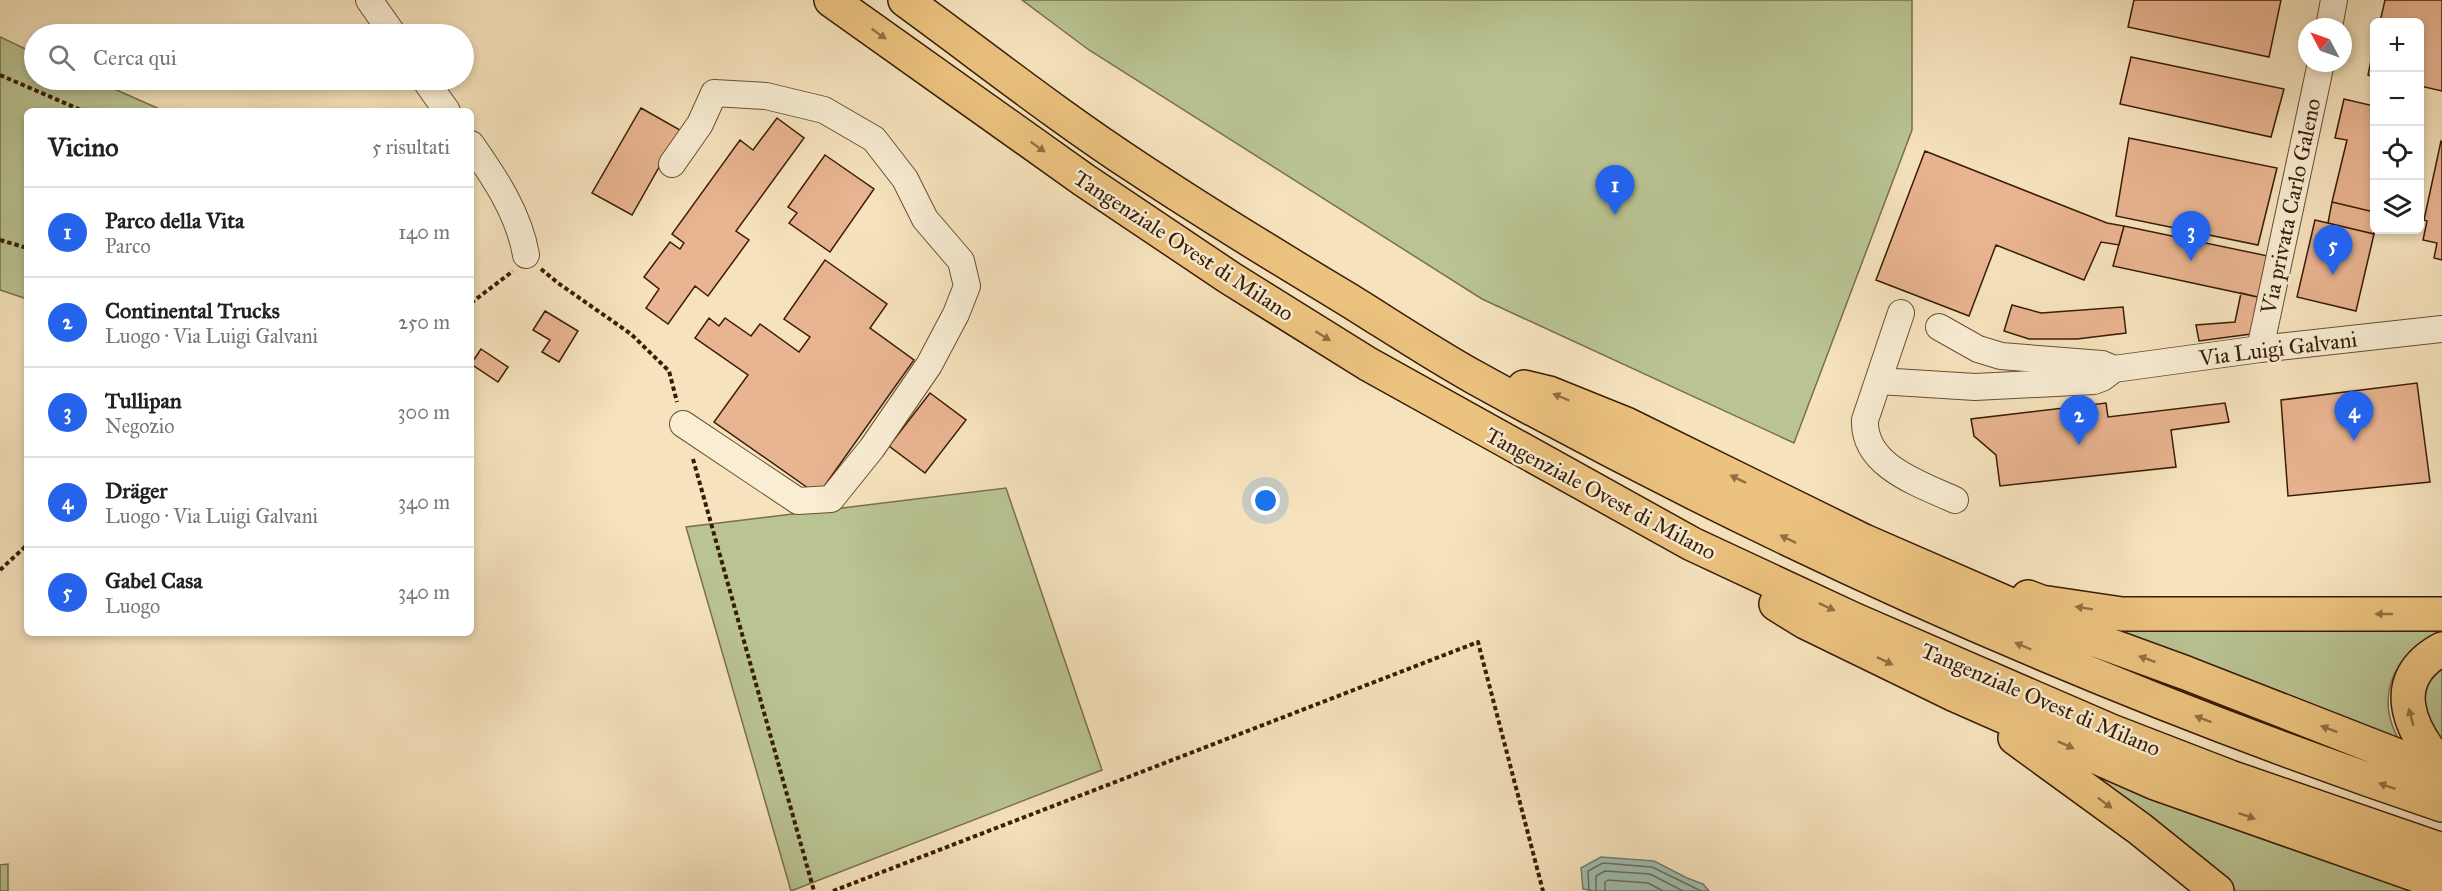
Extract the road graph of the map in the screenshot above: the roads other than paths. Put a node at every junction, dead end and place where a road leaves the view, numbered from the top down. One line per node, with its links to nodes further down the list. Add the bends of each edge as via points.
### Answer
1 (369, 0): 6 (street)
2 (831, 0): 23 (highway, Tangenziale Ovest di Milano, one-way to 23, via 1084,180 1230,278 1368,364)
3 (905, 0): 18 (highway, Tangenziale Ovest di Milano, via 1136,167)
4 (2334, 0): 5 (street)
5 (2331, 18)
6 (386, 24)
7 (2319, 72): 16 (street, Via privata Carlo Galeno)
8 (432, 90): 9 (street)
9 (445, 108)
10 (474, 148): 12 (street, via 517,220)
11 (672, 164): 20 (street, via 700,124 714,93 765,96 824,111 874,138 905,179 925,219 961,261 968,286 928,364 872,448 831,498 798,501)
12 (526, 255)
13 (1901, 313): 19 (street)
14 (1939, 327): 17 (street, via 1978,349 2001,356 2102,364)
15 (2442, 329): 16 (street, Via Luigi Galvani)
16 (2260, 349): 17 (street, Via Luigi Galvani)
17 (2114, 369): 19 (street, via 2094,381 1975,387)
18 (1471, 375): 22 (highway, one-way to 18, via 1615,420 1549,393); 29 (highway, Tangenziale Ovest di Milano, one-way to 18, via 2139,694 1869,578 1748,520)
19 (1878, 381): 21 (street, via 1865,420 1869,445 1904,477)
20 (683, 424)
21 (1955, 500)
22 (1864, 541): 24 (highway, one-way to 22, via 2122,614 2041,602); 28 (highway, one-way to 22, via 2071,631)
23 (1692, 544): 26 (highway, one-way to 26, via 1740,581 1805,622); 30 (highway, Tangenziale Ovest di Milano, one-way to 30, via 1855,620 2111,730 2230,777)
24 (2442, 614)
25 (2442, 650): 27 (highway, one-way to 25, via 2417,735 2408,705 2417,670)
26 (1955, 695): 31 (highway, one-way to 31, via 2155,783); 32 (highway, one-way to 32, via 2130,822)
27 (2442, 766)
28 (2442, 773)
29 (2442, 805)
30 (2442, 850)
31 (2442, 884)
32 (2217, 891)

